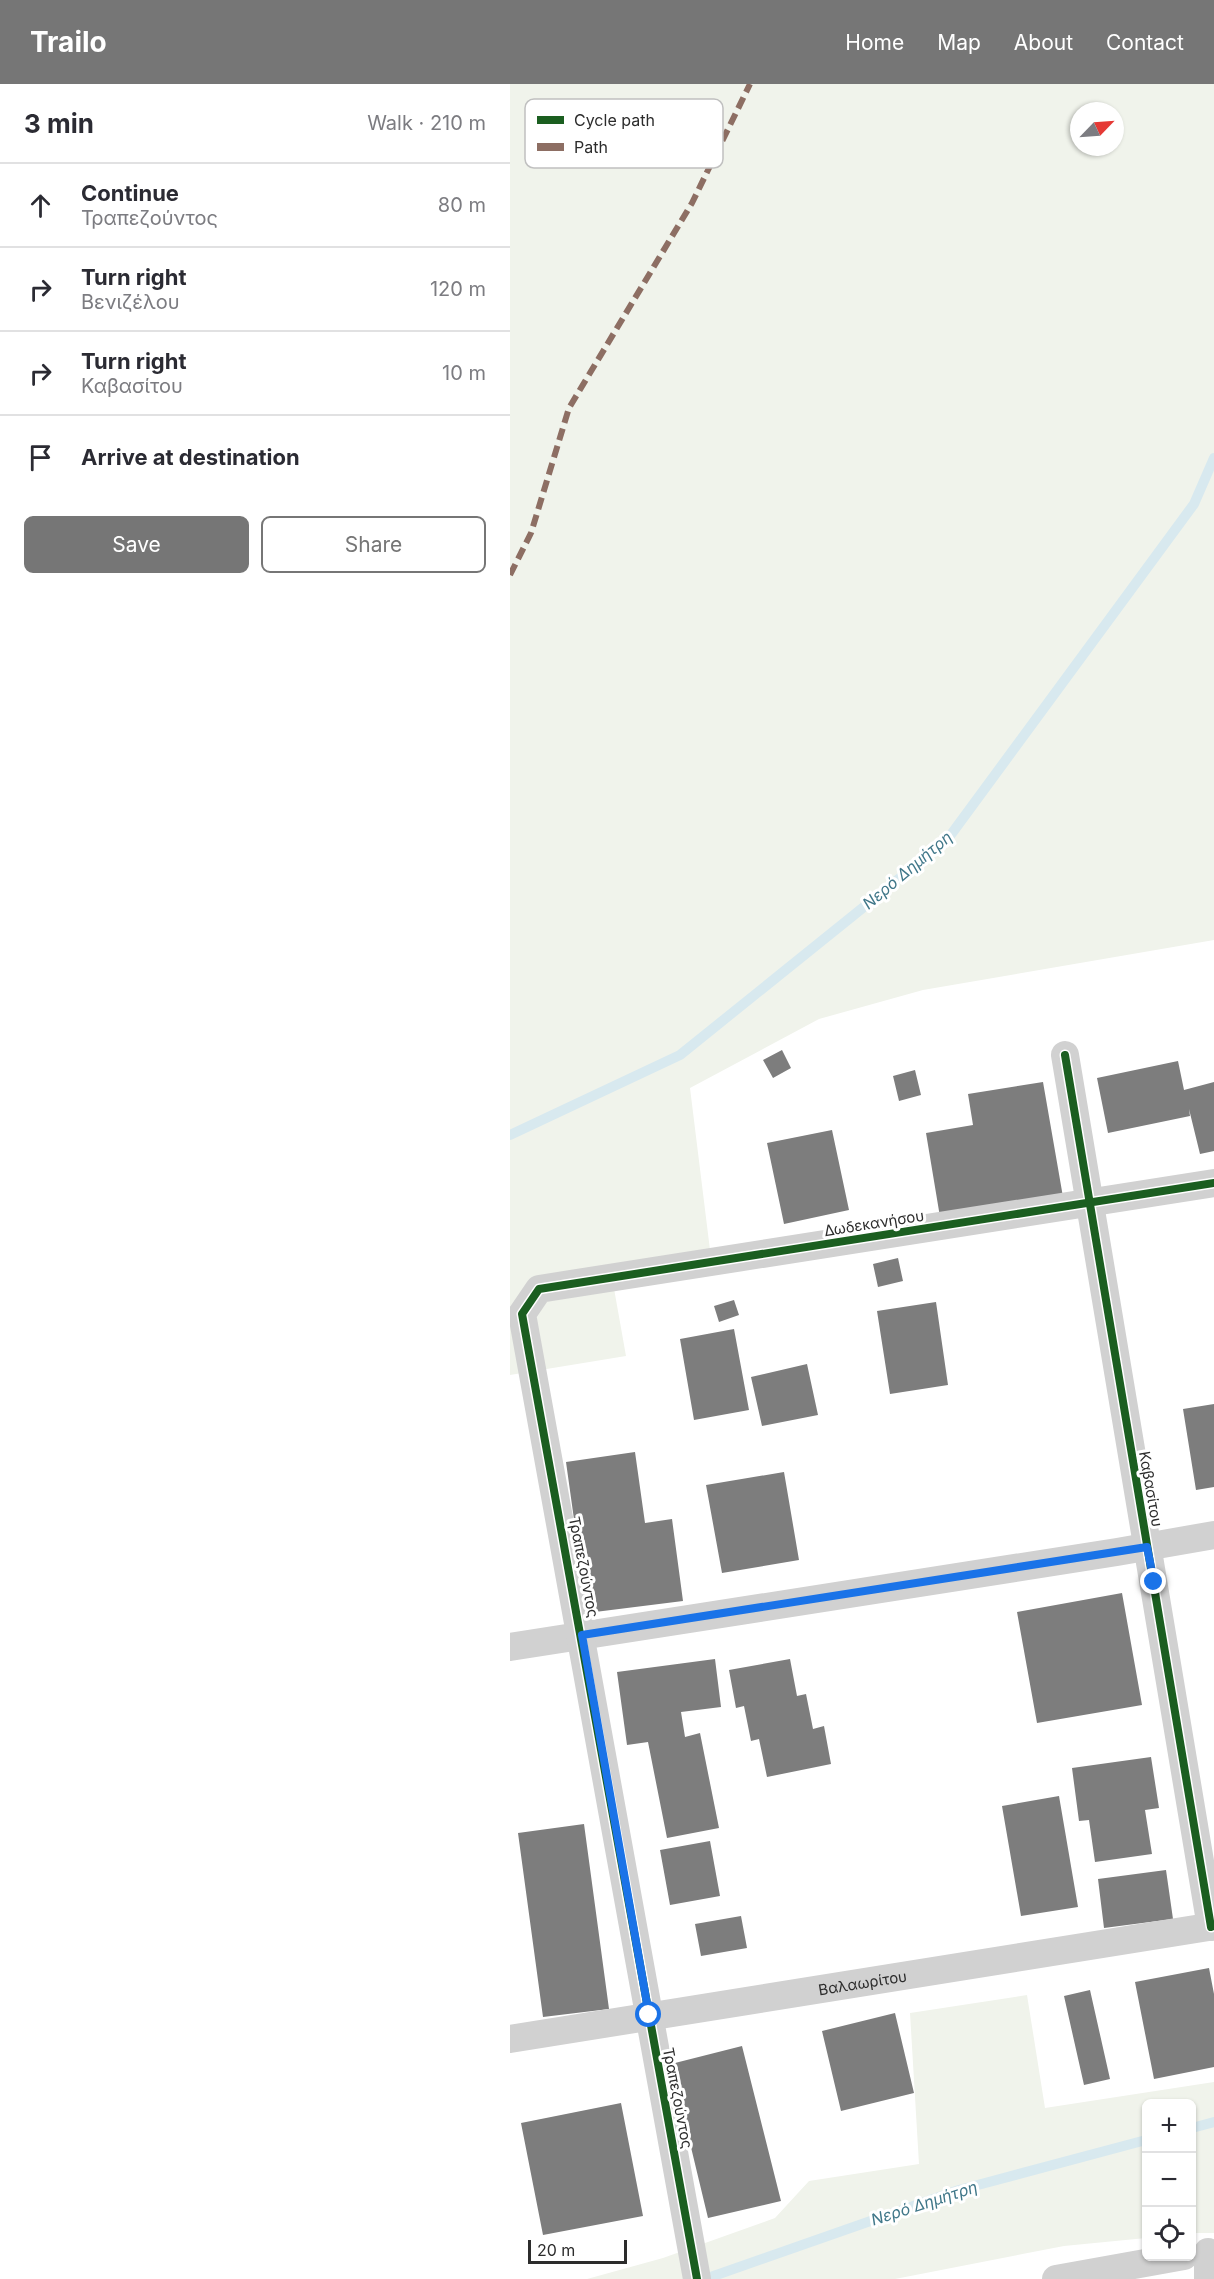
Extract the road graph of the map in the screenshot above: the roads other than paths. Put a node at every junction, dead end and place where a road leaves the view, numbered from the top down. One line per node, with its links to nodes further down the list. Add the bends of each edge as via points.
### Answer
1 (1065, 1055): 3 (street, Καβασίτου)
2 (1214, 1183): 3 (street, Δωδεκανήσου)
3 (1089, 1202): 4 (street, Δωδεκανήσου); 6 (street, Καβασίτου)
4 (539, 1289): 7 (street, Τραπεζούντος, via 522,1314)
5 (1214, 1535): 6 (street)
6 (1147, 1547): 7 (street); 9 (street, Καβασίτου)
7 (582, 1635): 8 (street); 10 (street, Τραπεζούντος)
8 (510, 1647)
9 (1213, 1927): 10 (street, Βαλαωρίτου)
10 (649, 2015): 11 (street, Βαλαωρίτου); 13 (street, Τραπεζούντος)
11 (510, 2039)
12 (1201, 2259): 14 (street)
13 (696, 2270)
14 (1056, 2279)

